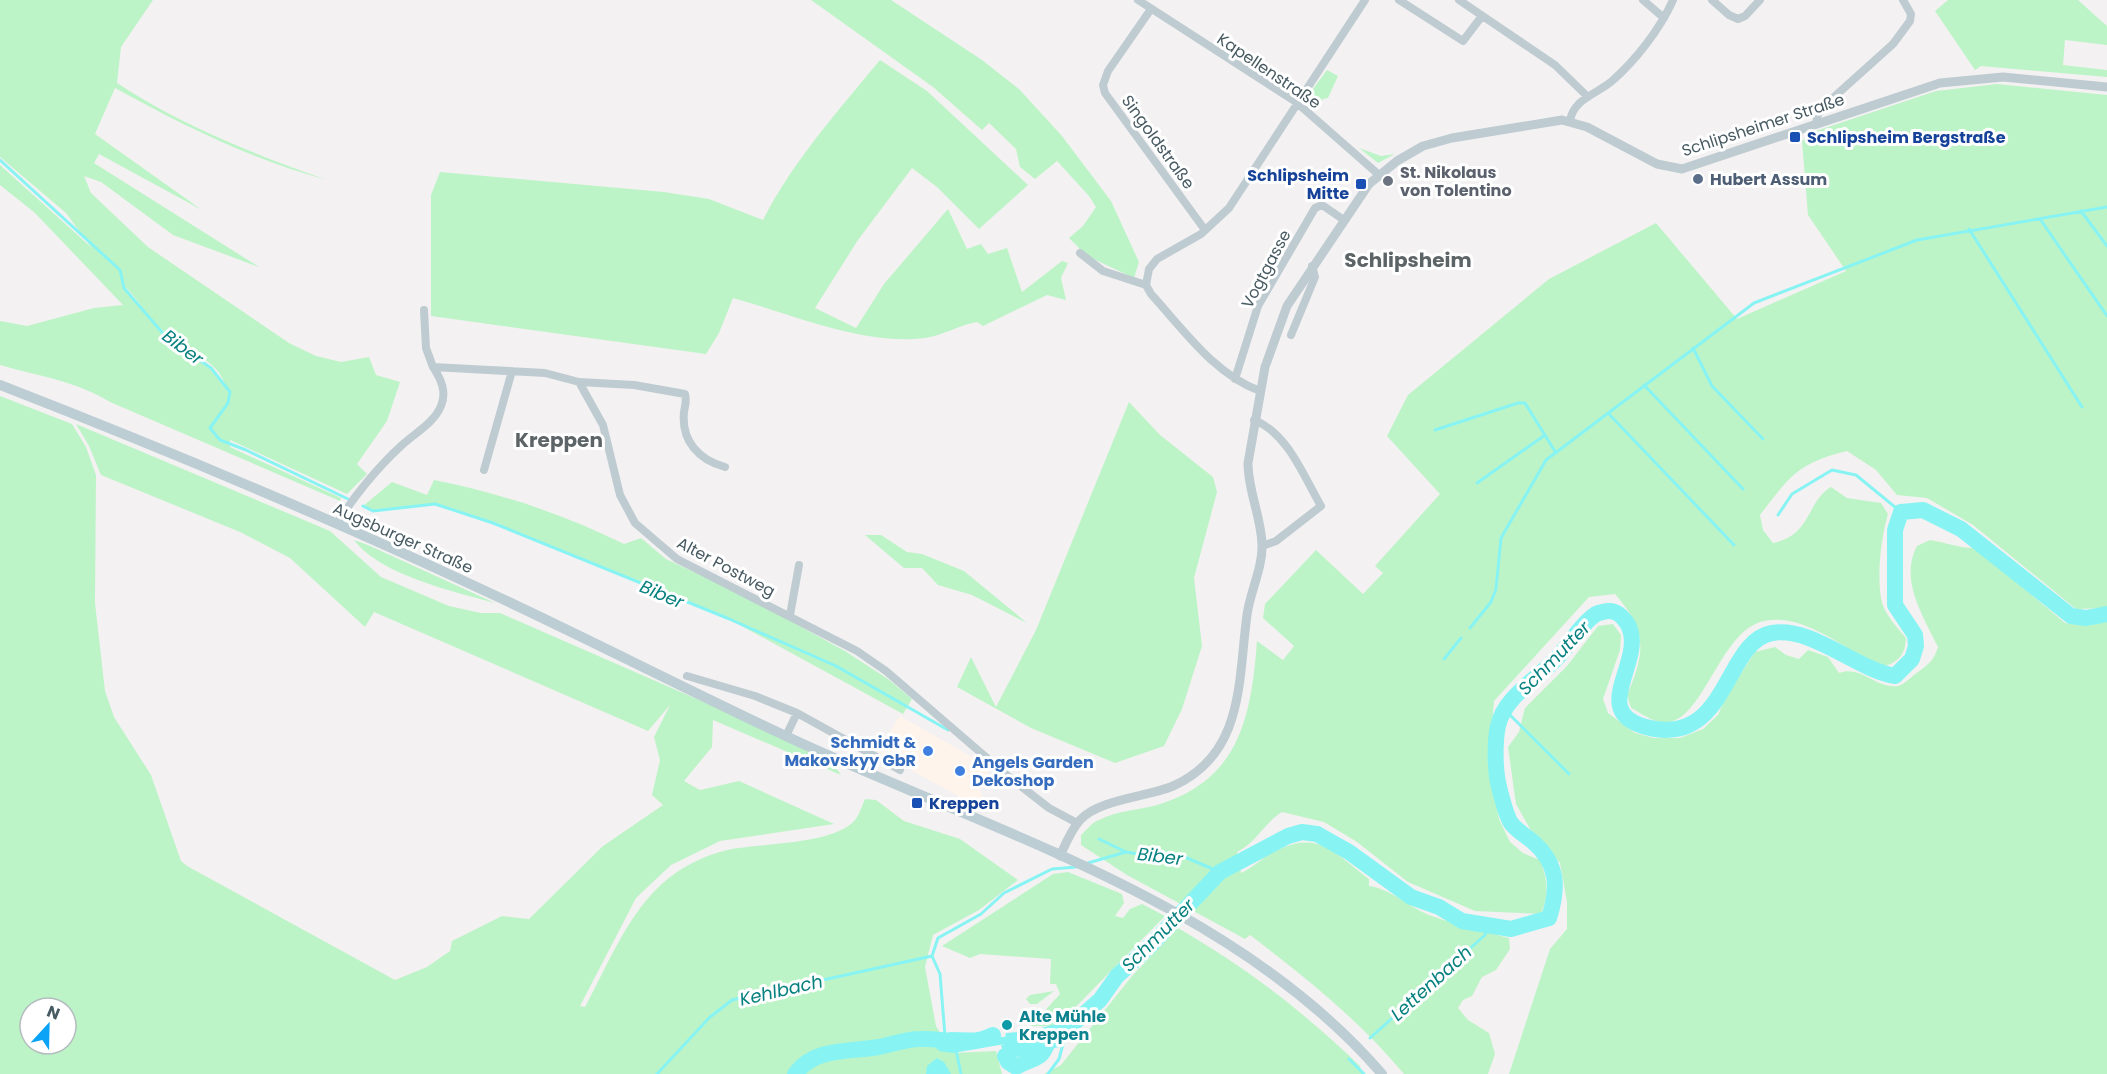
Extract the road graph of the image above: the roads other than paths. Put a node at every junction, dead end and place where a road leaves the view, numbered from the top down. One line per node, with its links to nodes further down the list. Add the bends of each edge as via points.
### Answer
1 (1138, 0): 10 (street, Kapellenstraße)
2 (1365, 0): 15 (street)
3 (1399, 0): 11 (street, via 1464,41)
4 (1459, 0): 11 (street)
5 (1643, 0): 12 (street)
6 (1673, 0): 12 (street)
7 (1712, 0): 8 (street, via 1738,19)
8 (1760, 0)
9 (1903, 0): 17 (street, via 1911,14 1904,33 1824,106)
10 (1151, 9): 15 (street, Kapellenstraße); 20 (street, Singoldstraße, via 1108,71 1103,85)
11 (1482, 16): 14 (street, via 1555,65)
12 (1664, 18): 14 (street, via 1613,80)
13 (2107, 87): 17 (street, Schlipsheimer Straße, via 1978,78 1928,85)
14 (1588, 97): 16 (street, via 1573,109)
15 (1296, 102): 18 (street, Kapellenstraße); 20 (street, via 1252,177 1229,208)
16 (1570, 121): 17 (street, Schlipsheimer Straße, via 1657,164 1682,169); 18 (street, Schlipsheimer Straße, via 1439,141 1404,156)
17 (1816, 124)
18 (1378, 174): 19 (street, Schlipsheimer Straße)
19 (1344, 220): 22 (street, Schlipsheimer Straße); 28 (street, Vogtgasse, via 1322,205 1315,208 1258,306)
20 (1205, 230): 23 (street, via 1157,259 1149,268)
21 (1080, 253): 23 (street, via 1103,271)
22 (1312, 266): 25 (street, Schlipsheimer Straße, via 1315,277); 31 (street, Schlipsheimer Straße, via 1280,323)
23 (1146, 285): 28 (street, via 1208,357)
24 (424, 310): 26 (street, via 426,348)
25 (1291, 335)
26 (433, 367): 27 (street); 35 (street, via 444,392 441,406 433,418 400,446)
27 (512, 370): 29 (street); 34 (street)
28 (1235, 378): 31 (street)
29 (579, 382): 33 (street, via 634,385 685,394 685,427 692,446 709,463); 38 (street, Alter Postweg, via 603,425 620,495 635,523 677,558)
30 (0, 385): 35 (main road, Augsburger Straße, via 178,455)
31 (1260, 391): 32 (street, Schlipsheimer Straße)
32 (1254, 420): 36 (street, Schlipsheimer Straße, via 1248,476); 36 (street, via 1271,429 1286,446 1320,506 1276,541)
33 (725, 467)
34 (484, 470)
35 (337, 524): 41 (main road, Augsburger Straße)
36 (1262, 546): 43 (street, Schlipsheimer Straße, via 1247,614 1238,702 1218,749 1196,772 1175,785 1098,809)
37 (799, 565): 38 (street, Alter Postweg)
38 (790, 615): 43 (street, Alter Postweg, via 886,671 1008,777)
39 (687, 676): 40 (street)
40 (796, 712): 41 (street); 42 (street)
41 (786, 736): 44 (main road, Augsburger Straße)
42 (900, 770)
43 (1077, 824): 44 (street, Schlipsheimer Straße)
44 (1063, 858): 45 (main road, Augsburger Straße, via 1249,956 1360,1048)
45 (1382, 1074)

